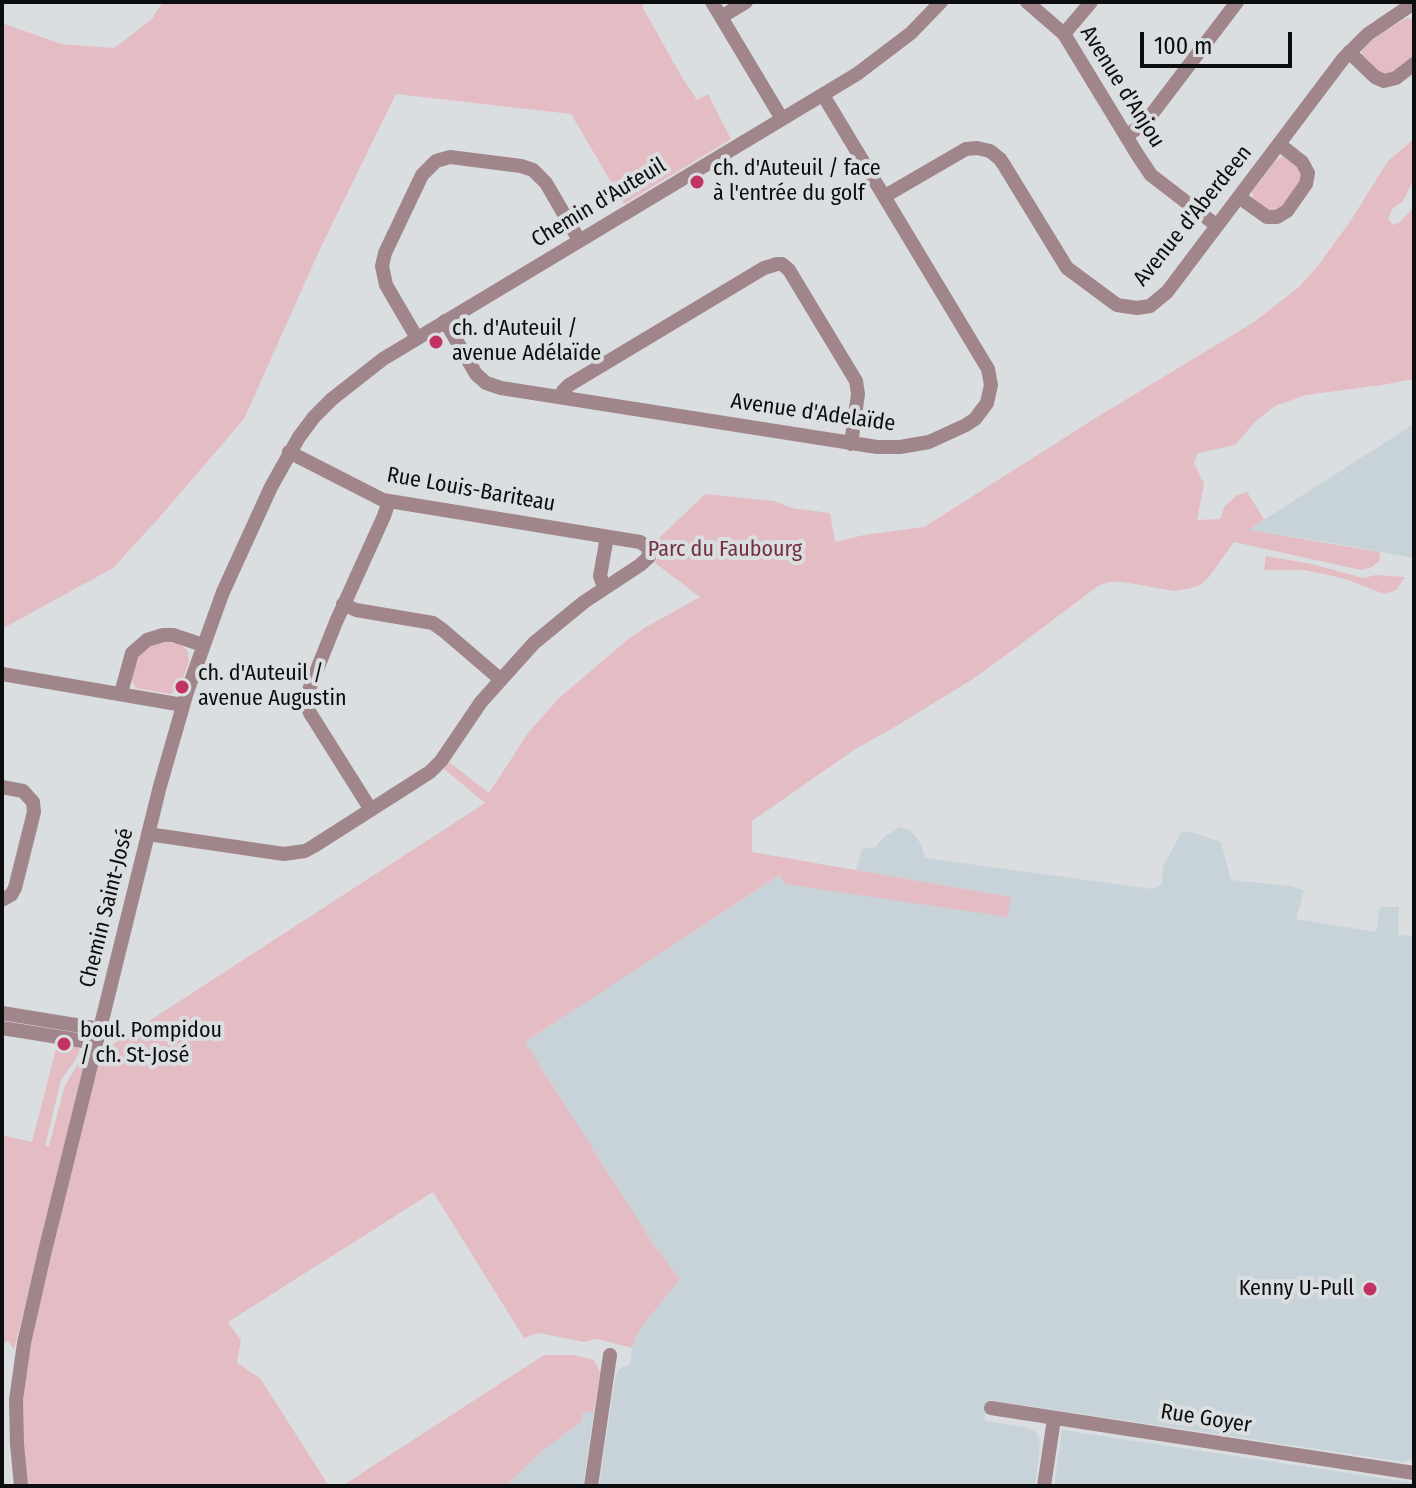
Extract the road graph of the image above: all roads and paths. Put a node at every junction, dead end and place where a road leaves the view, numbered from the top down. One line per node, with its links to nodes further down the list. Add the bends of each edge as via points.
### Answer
1 (712, 2): 8 (street)
2 (746, 2): 8 (street)
3 (941, 2): 12 (street, Chemin d'Auteuil, via 889,51)
4 (1027, 2): 9 (street, Avenue d'Anjou)
5 (1091, 2): 9 (street)
6 (1237, 2): 14 (street, via 1145,123)
7 (1413, 5): 10 (street, Avenue d'Aberdeen)
8 (721, 17): 13 (street)
9 (1064, 34): 14 (street, Avenue d'Anjou)
10 (1349, 52): 11 (street, via 1384,81); 15 (street, Avenue d'Aberdeen)
11 (1414, 64)
12 (823, 95): 13 (street, Chemin d'Auteuil); 16 (street, Avenue d'Adelaïde)
13 (782, 119): 19 (street, Chemin d'Auteuil)
14 (1126, 136): 18 (street, Avenue d'Anjou, via 1156,179)
15 (1279, 144): 17 (street, Avenue d'Aberdeen); 17 (street, via 1308,173 1287,211 1267,217)
16 (885, 196): 18 (street, Avenue d'Aberdeen, via 966,149 990,151 1067,268 1110,301 1130,308 1160,299); 23 (street, Avenue d'Adelaïde, via 984,362 990,395 975,419 929,442 900,447)
17 (1239, 197): 18 (street, Avenue d'Aberdeen)
18 (1216, 225)
19 (579, 240): 20 (street, Chemin d'Auteuil); 21 (street, via 533,170 450,157 436,161 422,175 382,266 386,285)
20 (445, 321): 21 (street, Chemin d'Auteuil); 22 (street, Avenue d'Adelaïde, via 486,383)
21 (417, 338): 24 (street, Chemin d'Auteuil, via 332,399)
22 (561, 397): 23 (street, Avenue d'Adelaïde); 23 (street, via 564,389 647,338 764,268 782,264 856,381)
23 (851, 444)
24 (289, 452): 25 (street, Rue Louis-Bariteau); 29 (street, Chemin Saint-José, via 240,551)
25 (389, 501): 26 (street, Rue Louis-Bariteau); 28 (street)
26 (607, 537): 27 (street, via 600,576); 27 (street, Rue Louis-Bariteau, via 640,542 649,552 645,561)
27 (604, 587): 31 (street, Rue Louis-Bariteau, via 548,631)
28 (343, 604): 31 (street, via 433,623); 35 (street, via 306,702)
29 (203, 645): 32 (street, via 173,635 147,640 132,653); 33 (street, Chemin Saint-José)
30 (2, 674): 32 (street)
31 (500, 679): 35 (street, Rue Louis-Bariteau, via 437,767)
32 (121, 693): 33 (street)
33 (183, 705): 36 (street, Chemin Saint-José)
34 (2, 787): 37 (street, via 23,791 34,812 15,888)
35 (371, 810): 36 (street, Rue Louis-Bariteau, via 305,851 284,854)
36 (148, 834): 40 (street, Chemin Saint-José)
37 (2, 900)
38 (2, 1013): 40 (street)
39 (2, 1028): 40 (street)
40 (98, 1036): 45 (street, Chemin Saint-José, via 20,1363 16,1422)
41 (610, 1355): 46 (street)
42 (991, 1408): 43 (street, Rue Goyer)
43 (1054, 1419): 44 (street, Rue Goyer); 47 (street)
44 (1414, 1473)
45 (21, 1486)
46 (591, 1486)
47 (1044, 1486)

